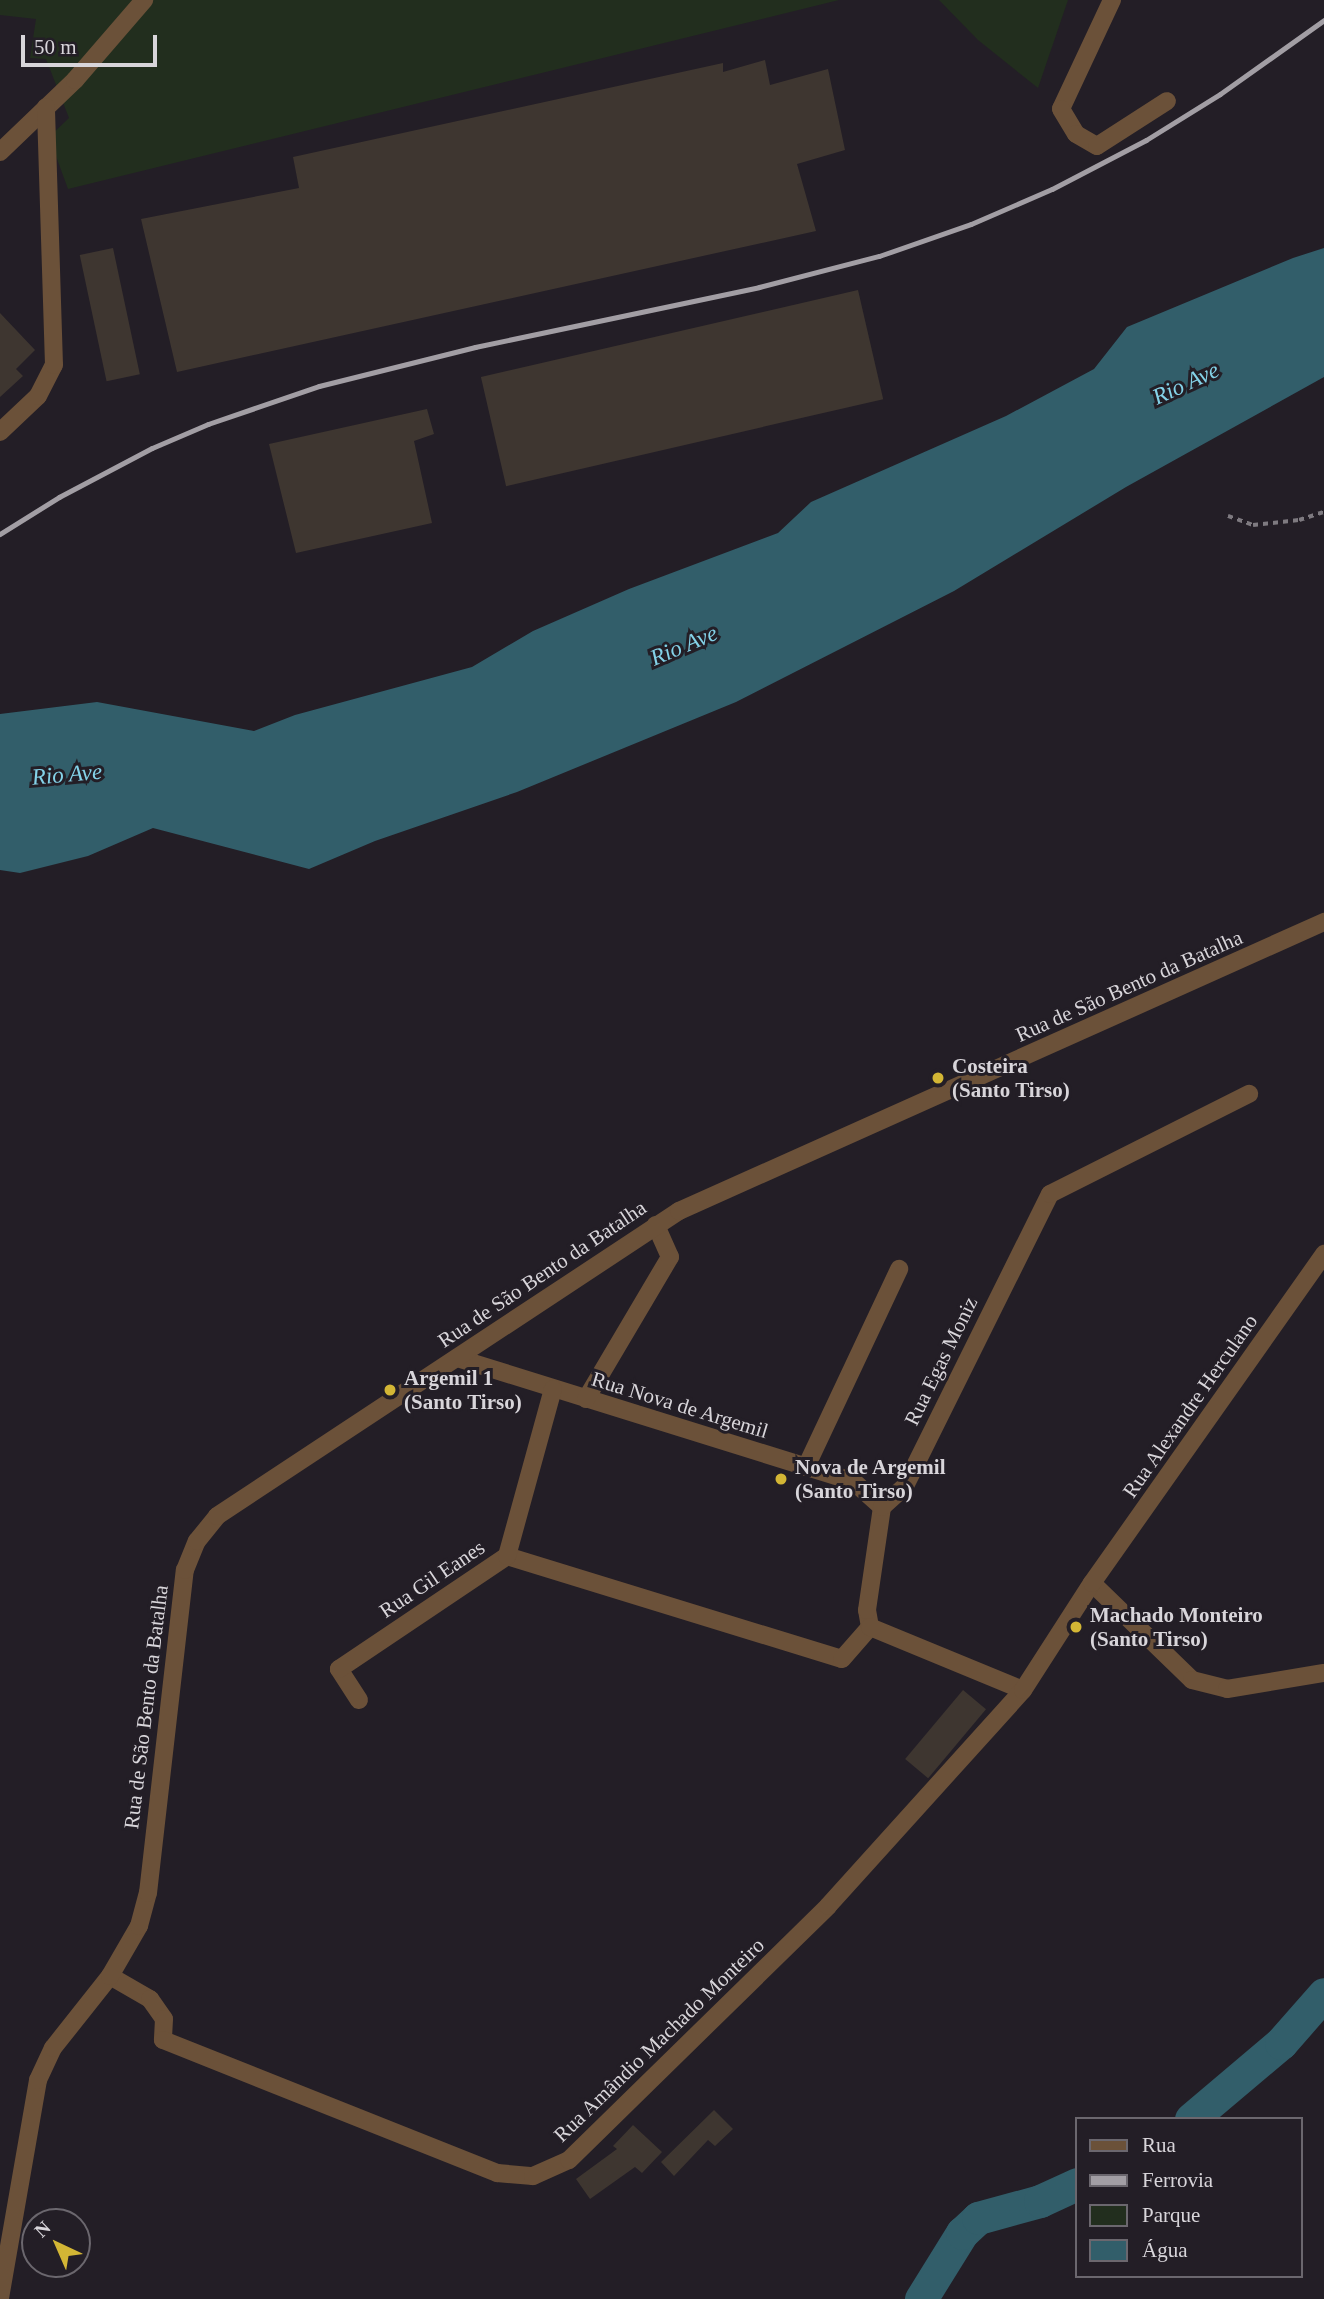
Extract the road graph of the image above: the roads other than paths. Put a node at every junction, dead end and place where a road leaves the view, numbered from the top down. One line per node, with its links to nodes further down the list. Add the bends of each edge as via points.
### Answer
1 (144, 0): 4 (street)
2 (1112, 0): 3 (street, via 1062,109 1076,134 1097,146)
3 (1167, 101)
4 (46, 107): 5 (street); 8 (street, via 54,365 38,396)
5 (26, 127): 6 (street); 7 (street)
6 (0, 139)
7 (0, 152)
8 (0, 432)
9 (1324, 922): 11 (street, Rua de São Bento da Batalha, via 691,1206)
10 (1249, 1094): 18 (street, Rua Egas Moniz, via 1050,1194 905,1486)
11 (656, 1226): 14 (street, Rua de São Bento da Batalha); 16 (street, via 670,1258)
12 (1324, 1254): 20 (street, Rua Alexandre Herculano)
13 (899, 1269): 17 (street)
14 (457, 1358): 15 (street, Rua Nova de Argemil); 25 (street, Rua de São Bento da Batalha, via 217,1516 197,1541 185,1570 148,1893 139,1926)
15 (553, 1389): 16 (street, Rua Nova de Argemil); 19 (street, Rua Gil Eanes)
16 (586, 1399): 17 (street, Rua Nova de Argemil)
17 (806, 1467): 18 (street, Rua Nova de Argemil, via 853,1481)
18 (882, 1507): 21 (street, via 867,1610)
19 (507, 1556): 21 (street, via 842,1659); 24 (street, Rua Gil Eanes, via 339,1669)
20 (1093, 1583): 22 (street, via 1192,1680 1227,1689); 23 (street, Rua Amândio Machado Monteiro)
21 (870, 1627): 23 (street)
22 (1324, 1673)
23 (1023, 1690): 25 (street, Rua Amândio Machado Monteiro, via 828,1906 664,2070 569,2160 533,2176 497,2173 163,2040 164,2019 150,1999)
24 (359, 1700)
25 (110, 1976): 26 (street, Rua de São Bento da Batalha, via 53,2048 38,2080)
26 (0, 2298)

